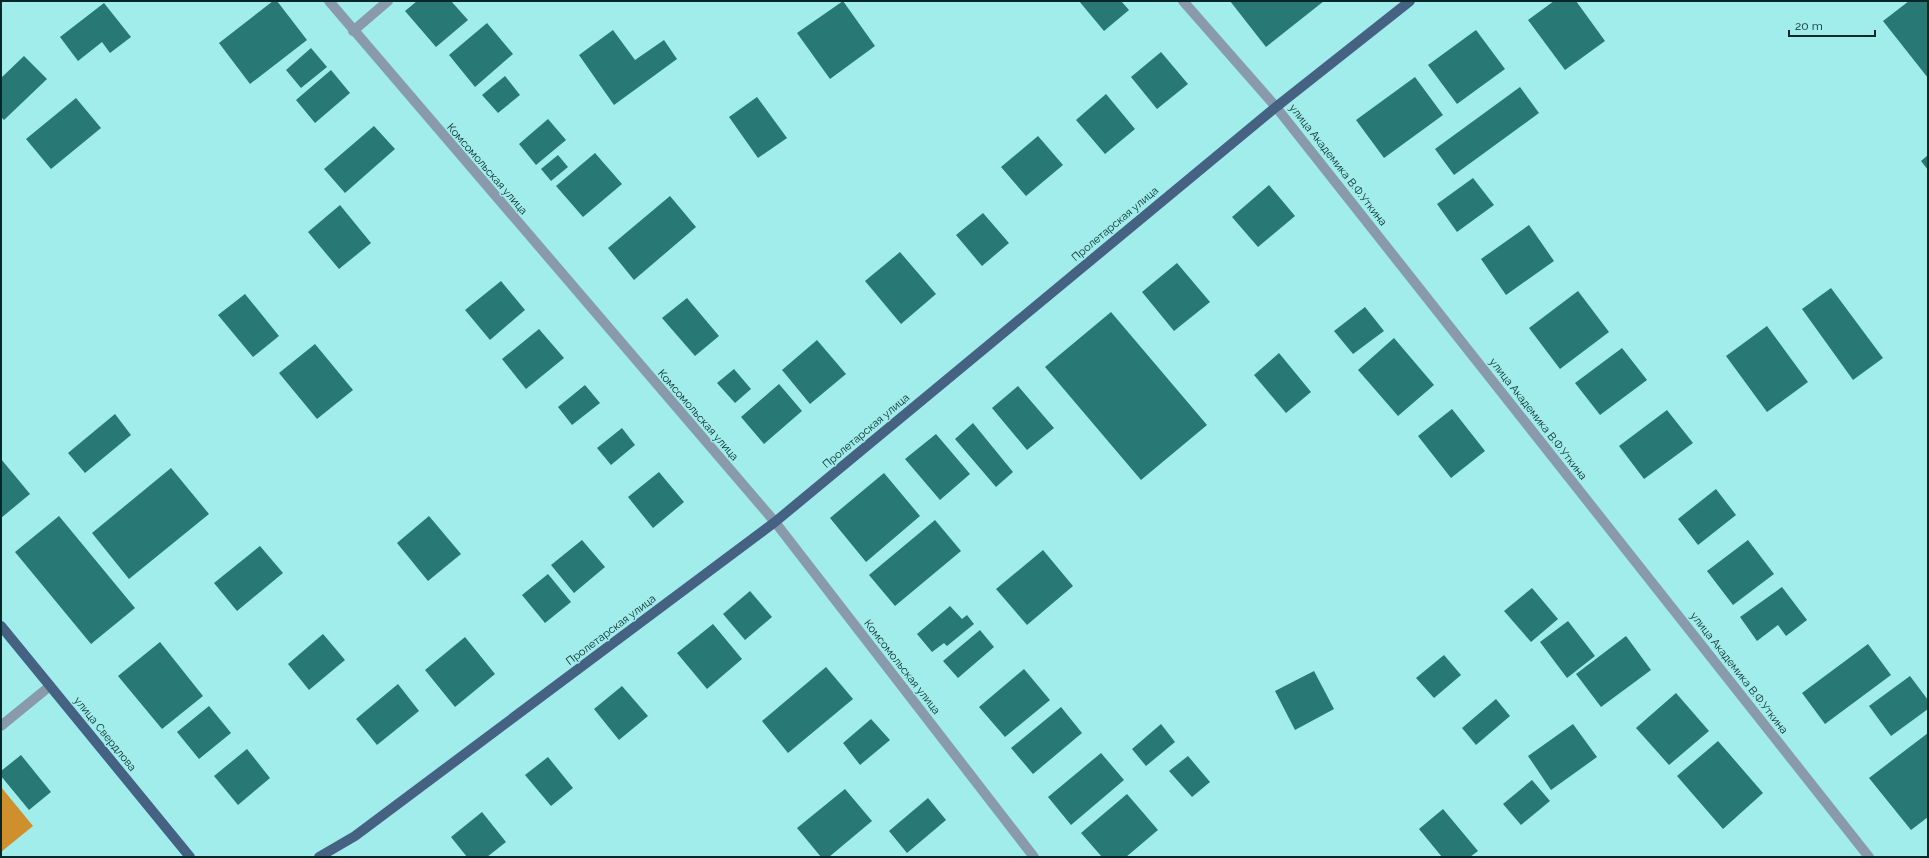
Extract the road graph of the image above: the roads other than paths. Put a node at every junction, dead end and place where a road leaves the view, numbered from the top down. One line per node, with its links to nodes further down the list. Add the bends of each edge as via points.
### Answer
1 (329, 1): 5 (street, Комсомольская улица)
2 (388, 1): 5 (street)
3 (1183, 1): 6 (street, улица Академика В.Ф.Уткина)
4 (1410, 1): 6 (main road, Пролетарская улица)
5 (353, 30): 7 (street, Комсомольская улица)
6 (1276, 107): 7 (main road, Пролетарская улица); 14 (street, улица Академика В.Ф.Уткина)
7 (775, 522): 12 (main road, Пролетарская улица, via 355,836); 13 (street, Комсомольская улица)
8 (1, 626): 9 (main road, улица Свердлова)
9 (50, 686): 10 (street); 11 (main road, улица Свердлова)
10 (1, 726)
11 (190, 857)
12 (319, 857)
13 (1034, 857)
14 (1869, 857)

